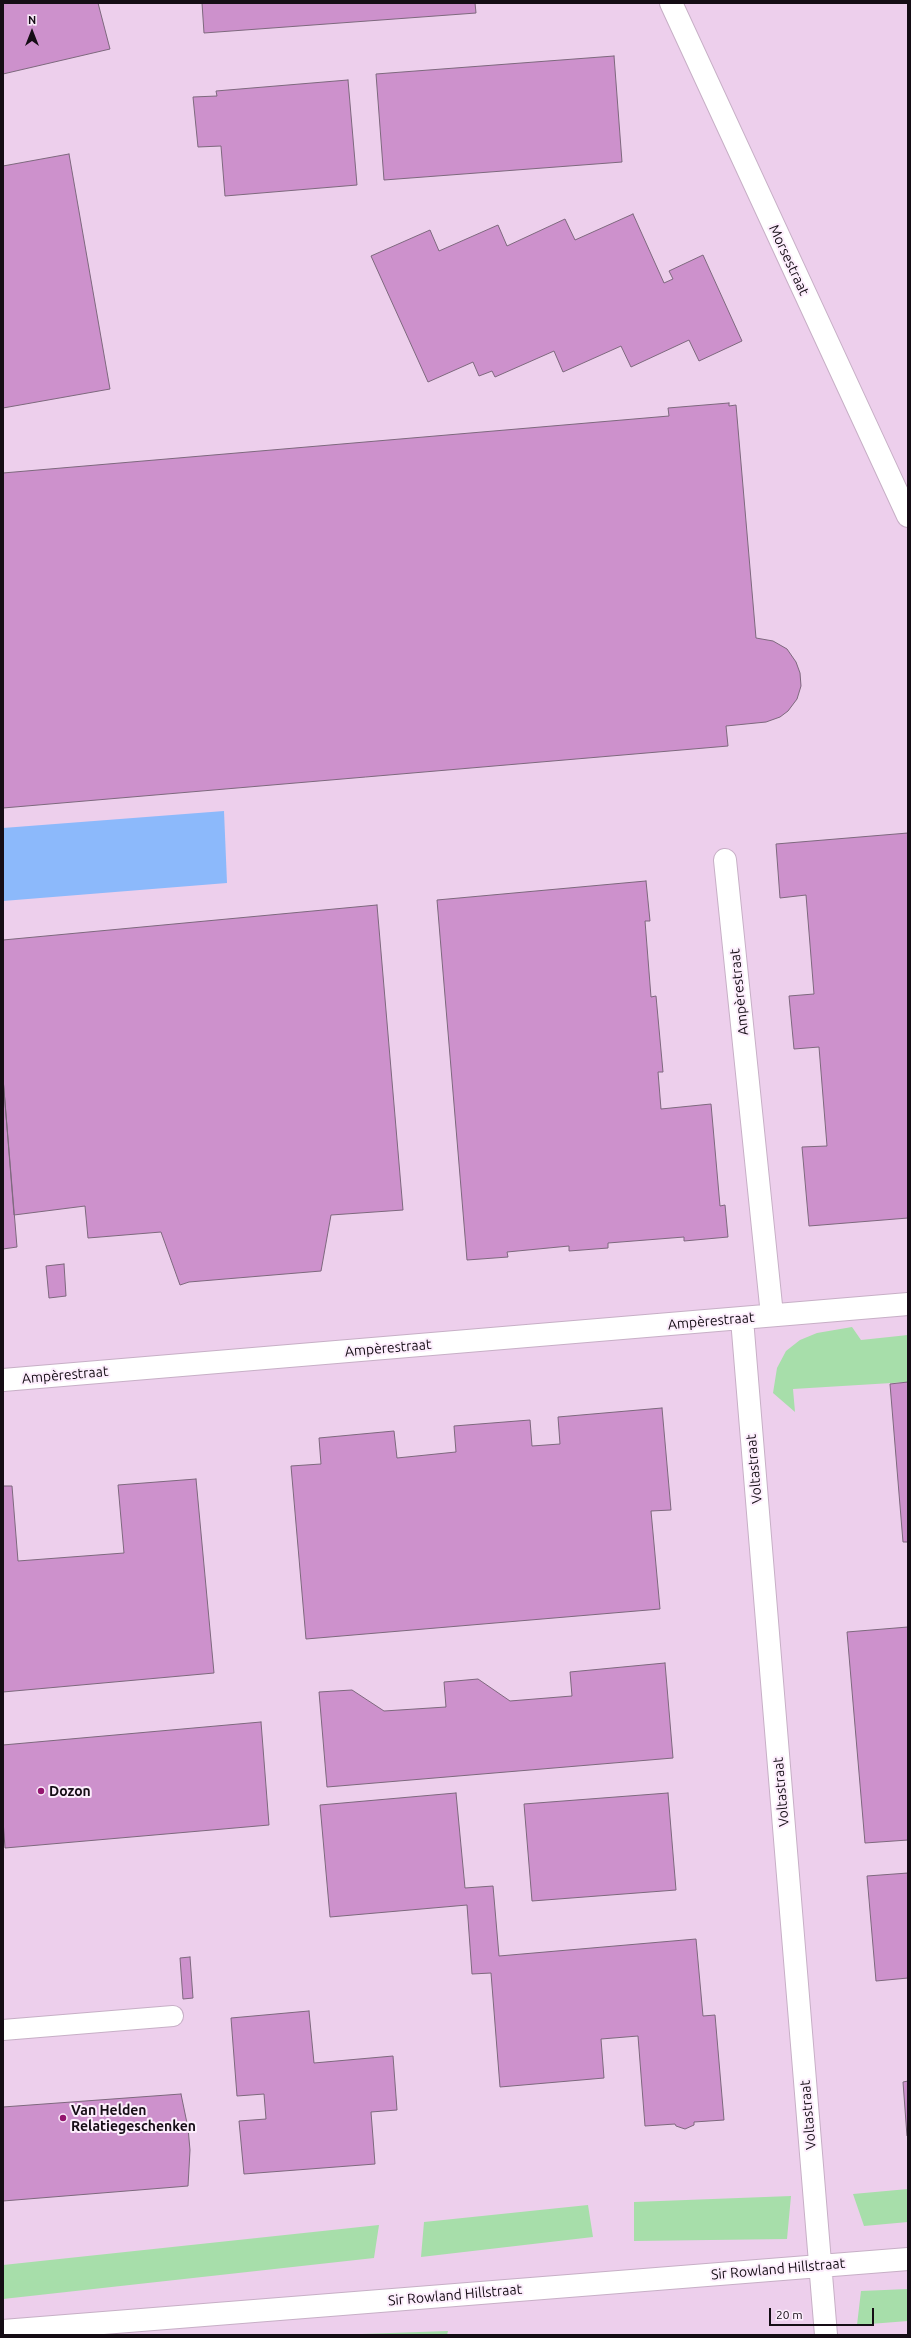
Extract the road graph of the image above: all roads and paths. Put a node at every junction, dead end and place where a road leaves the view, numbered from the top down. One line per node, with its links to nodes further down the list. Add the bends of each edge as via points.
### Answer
1 (671, 3): 2 (street, Morsestraat)
2 (908, 516)
3 (725, 860): 5 (street, Ampèrestraat)
4 (908, 1304): 5 (street, Ampèrestraat)
5 (772, 1315): 6 (street, Ampèrestraat)
6 (742, 1319): 7 (street, Ampèrestraat); 11 (street, Voltastraat)
7 (3, 1380)
8 (173, 2016): 9 (lane)
9 (3, 2030)
10 (908, 2259): 11 (street, Sir Rowland Hillstraat)
11 (820, 2266): 12 (street, Sir Rowland Hillstraat); 13 (street, Voltastraat)
12 (3, 2331)
13 (826, 2335)

